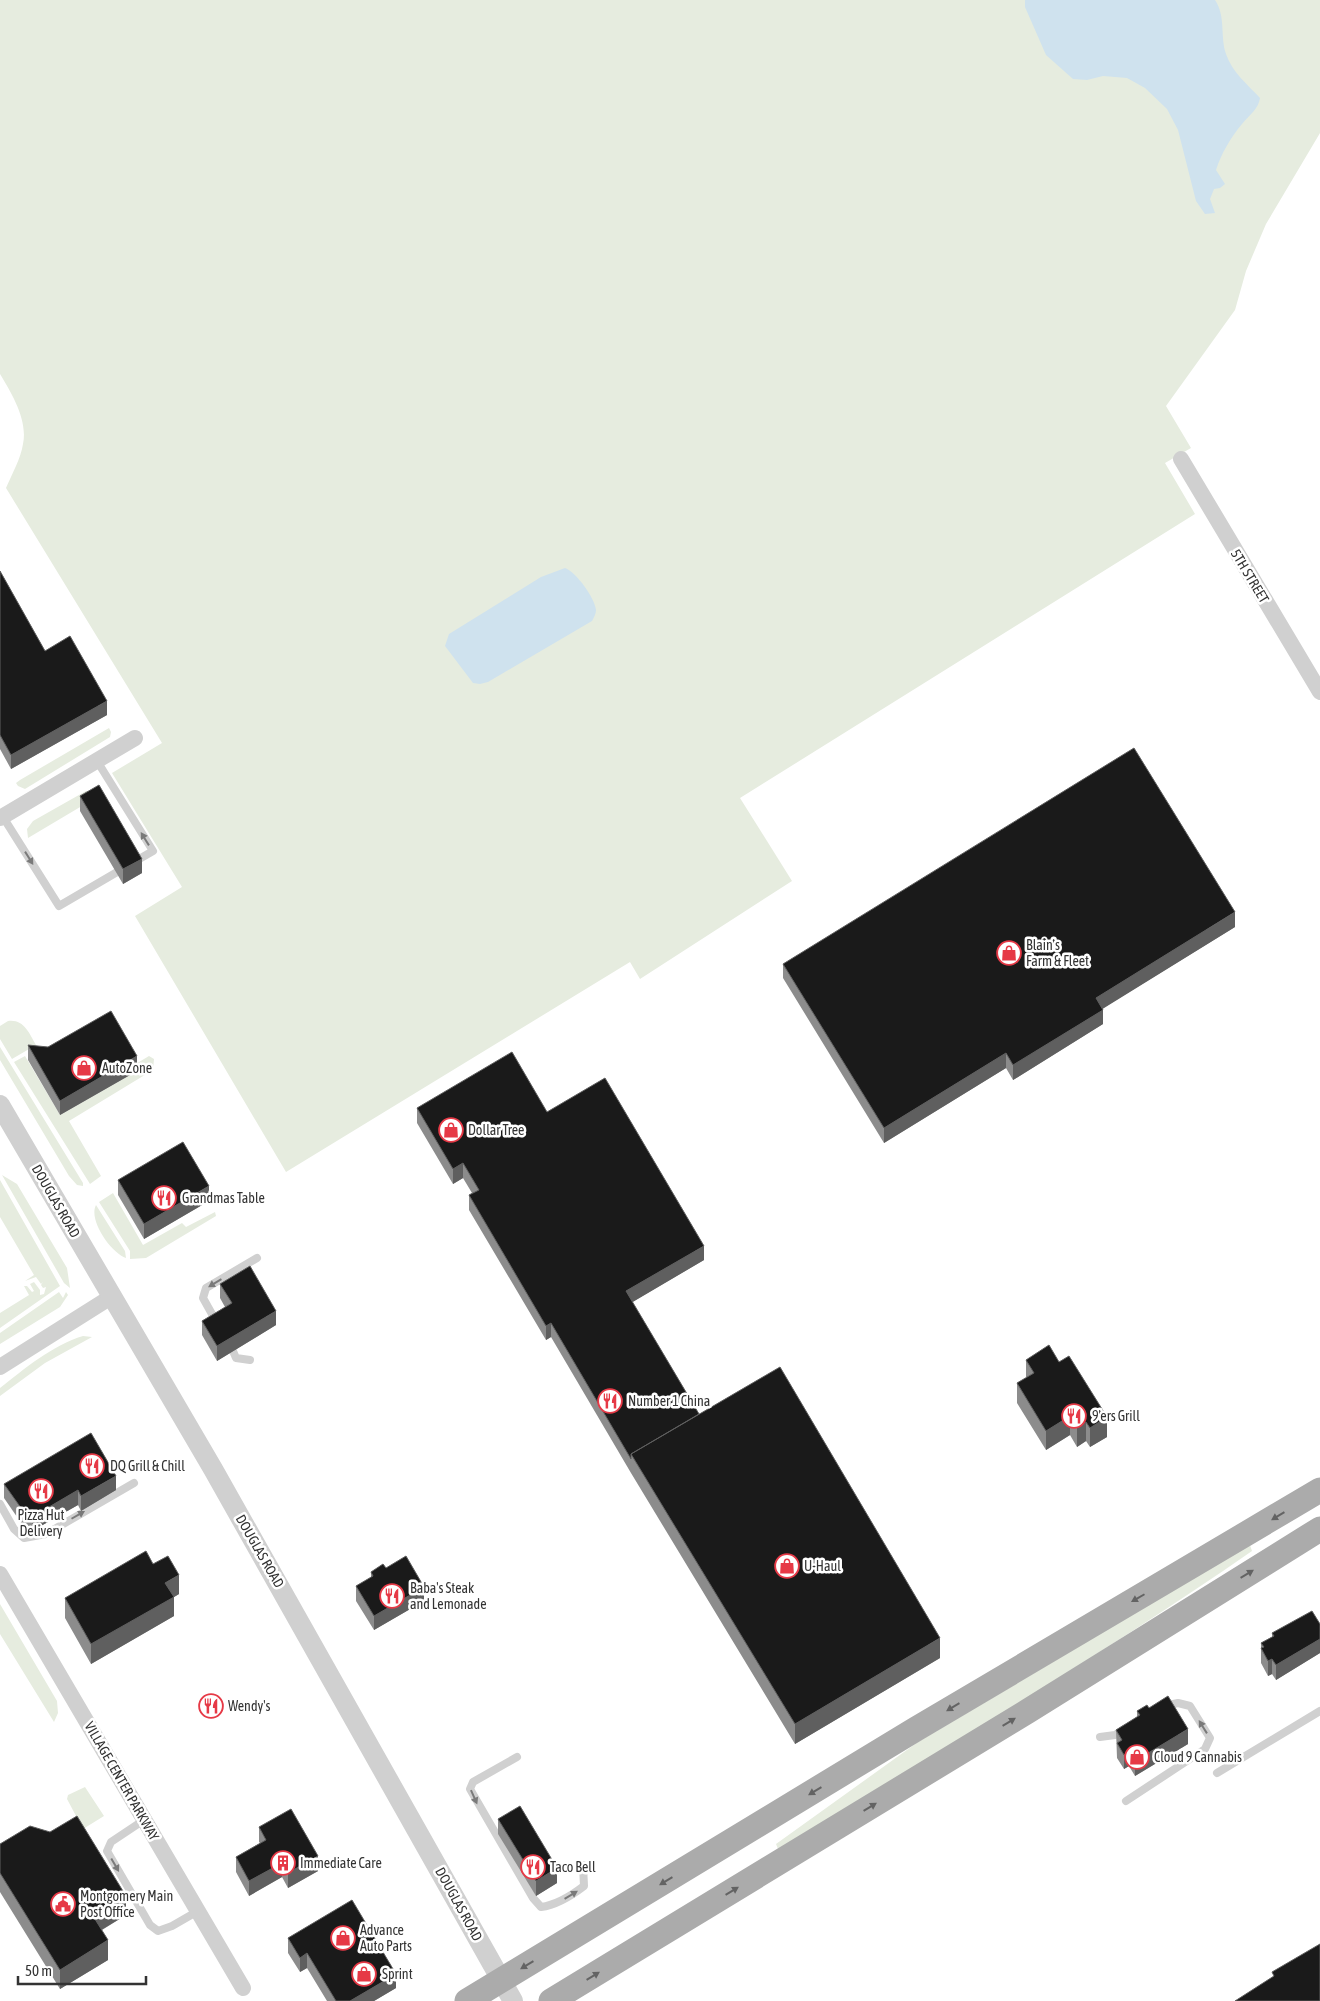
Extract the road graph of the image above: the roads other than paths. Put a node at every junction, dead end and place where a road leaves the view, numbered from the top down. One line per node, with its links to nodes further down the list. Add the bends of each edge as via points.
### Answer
1 (1180, 459): 2 (street, 5TH STREET)
2 (1320, 692)
3 (135, 738): 4 (street)
4 (97, 761): 5 (street); 5 (lane, one-way to 4, via 59,906 153,851)
5 (1, 817)
6 (0, 1105): 8 (street, DOUGLAS ROAD)
7 (257, 1258): 9 (lane, one-way to 9, via 206,1288 203,1298)
8 (111, 1297): 12 (street); 29 (street, DOUGLAS ROAD, via 213,1469)
9 (218, 1326)
10 (233, 1351): 11 (lane, via 236,1358)
11 (250, 1360)
12 (0, 1367)
13 (134, 1483): 15 (lane, one-way to 13, via 14,1529 24,1538 37,1536 46,1534)
14 (1320, 1490): 29 (main road, one-way to 29, via 950,1709)
15 (0, 1504)
16 (1320, 1529): 31 (main road, one-way to 16)
17 (0, 1574): 25 (street, VILLAGE CENTER PARKWAY)
18 (1160, 1708): 24 (lane, one-way to 18, via 1205,1749 1210,1738 1190,1706 1178,1702)
19 (1320, 1711): 23 (lane)
20 (1130, 1726): 21 (lane, via 1115,1735)
21 (1100, 1737)
22 (517, 1757): 26 (lane, one-way to 26, via 473,1782 470,1789 533,1898 541,1906 551,1906 573,1895 584,1886)
23 (1217, 1773)
24 (1126, 1801)
25 (144, 1820): 27 (street, VILLAGE CENTER PARKWAY); 27 (lane, one-way to 27, via 111,1842 107,1851 150,1925 158,1931)
26 (583, 1865)
27 (198, 1911): 28 (street, VILLAGE CENTER PARKWAY)
28 (243, 1988)
29 (508, 1991): 30 (main road)
30 (467, 2001)
31 (551, 2001)

